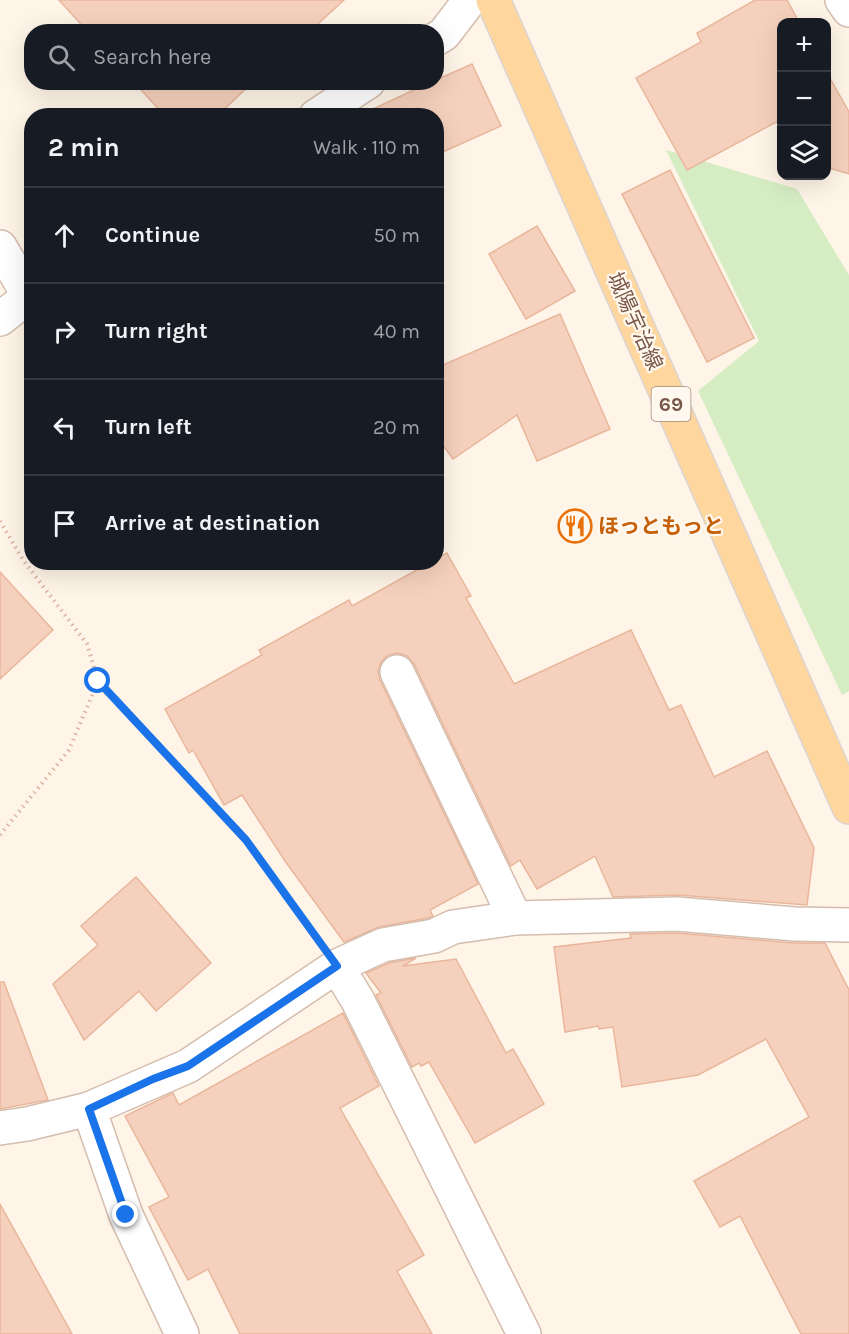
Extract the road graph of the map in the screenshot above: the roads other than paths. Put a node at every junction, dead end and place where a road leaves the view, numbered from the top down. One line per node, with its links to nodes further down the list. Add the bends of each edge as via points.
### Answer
1 (470, 0): 5 (street)
2 (493, 0): 13 (main road, 城陽宇治線 / 69)
3 (842, 0): 4 (street)
4 (849, 10)
5 (444, 34)
6 (356, 90): 7 (street)
7 (328, 108)
8 (0, 247): 9 (street)
9 (24, 285)
10 (24, 300): 11 (street)
11 (0, 318)
12 (397, 672): 14 (street)
13 (849, 807)
14 (515, 918): 15 (street, via 677,914); 16 (street, via 453,927 434,936 383,945)
15 (849, 926)
16 (337, 966): 17 (street, via 188,1066); 20 (street)
17 (89, 1109): 18 (street); 19 (street, via 126,1215)
18 (0, 1128)
19 (182, 1334)
20 (524, 1334)

